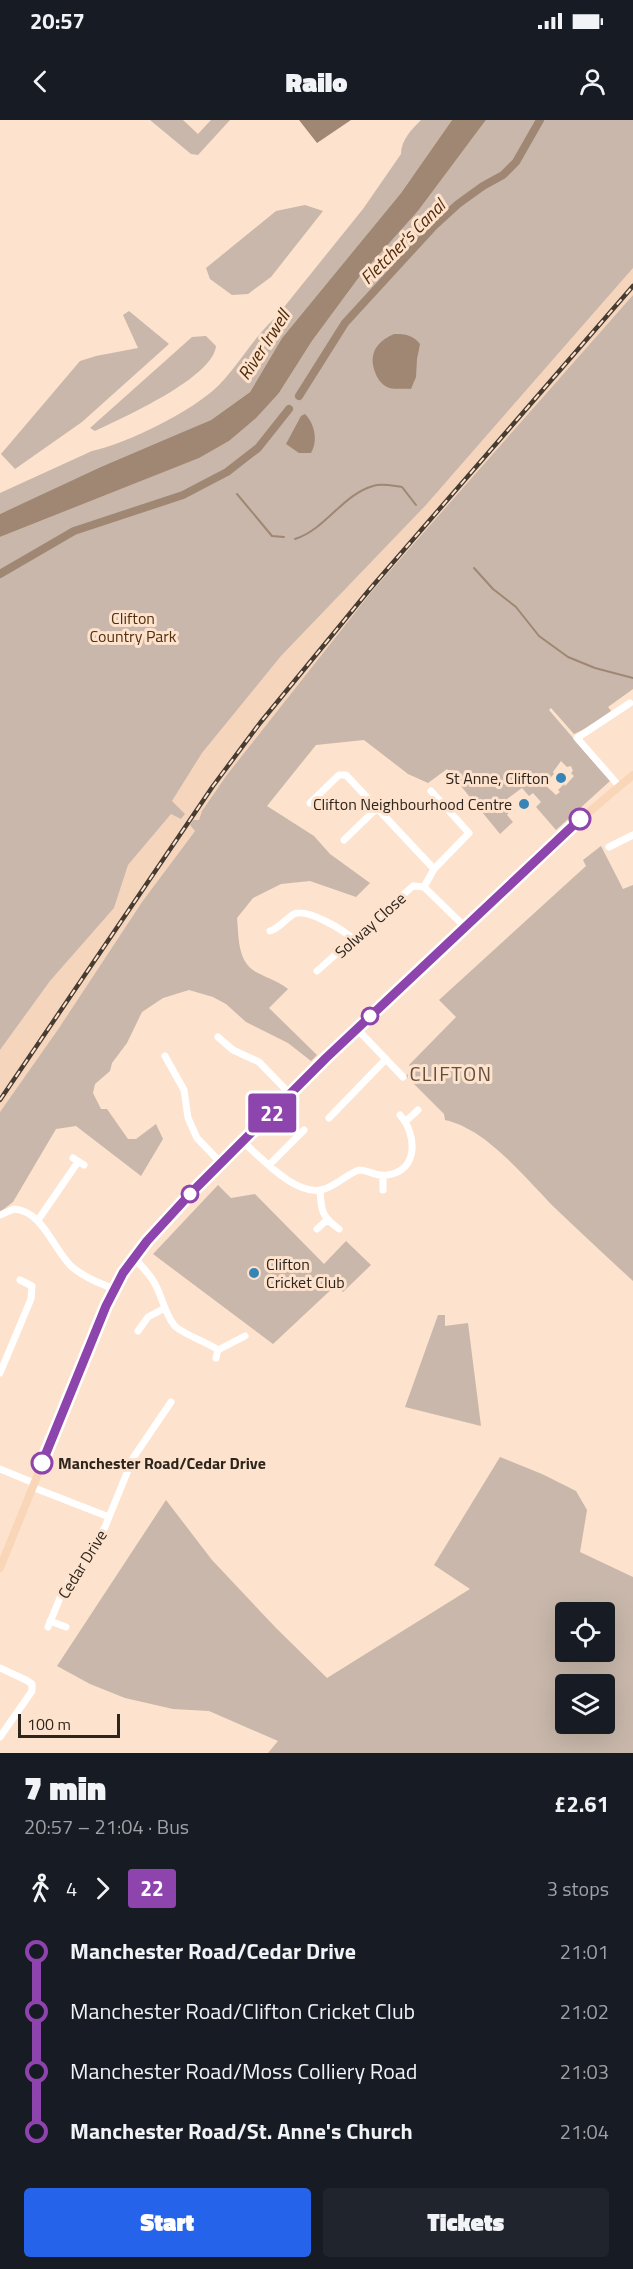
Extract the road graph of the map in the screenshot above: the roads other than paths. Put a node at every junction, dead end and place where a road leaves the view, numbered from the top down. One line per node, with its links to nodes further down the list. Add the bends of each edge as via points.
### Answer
1 (630, 703): 3 (street, via 577,738)
2 (632, 779): 3 (main road)
3 (619, 786): 12 (main road)
4 (431, 791): 10 (street, via 469,833)
5 (310, 802): 6 (street, via 343,774)
6 (377, 808): 8 (street); 10 (street)
7 (633, 835): 9 (street)
8 (344, 840)
9 (609, 847)
10 (434, 869): 11 (street)
11 (424, 886): 12 (street); 14 (street, Solway Close, via 413,886)
12 (465, 927): 16 (main road)
13 (270, 931): 14 (street, via 299,913 331,923)
14 (354, 940): 15 (street, Solway Close)
15 (317, 971)
16 (357, 1029): 19 (street); 21 (main road)
17 (218, 1037): 21 (street, via 232,1050 259,1062)
18 (165, 1056): 29 (street, via 184,1090 188,1118 197,1138)
19 (386, 1059): 20 (street); 24 (street)
20 (403, 1077)
21 (290, 1094): 27 (main road)
22 (418, 1110): 25 (street)
23 (400, 1115): 25 (street)
24 (329, 1118)
25 (406, 1121): 31 (street, via 412,1136 412,1155 397,1171)
26 (304, 1130): 30 (street, via 299,1140)
27 (243, 1142): 29 (main road); 30 (street)
28 (78, 1162): 35 (street)
29 (221, 1163): 39 (main road, via 161,1224)
30 (269, 1165): 32 (street, via 296,1185)
31 (383, 1176): 32 (street, via 358,1170); 33 (street)
32 (320, 1190): 36 (street)
33 (383, 1190)
34 (0, 1215): 35 (street, via 17,1209)
35 (38, 1220): 41 (street, via 74,1268)
36 (327, 1220): 37 (street); 38 (street)
37 (317, 1229)
38 (339, 1229)
39 (134, 1258): 41 (main road); 42 (street, via 153,1280)
40 (20, 1280): 45 (street, via 32,1286 31,1299)
41 (114, 1289): 48 (main road)
42 (163, 1309): 43 (street, via 148,1317); 44 (street, via 178,1329 203,1340 217,1354)
43 (138, 1332)
44 (245, 1336)
45 (0, 1373)
46 (171, 1402): 49 (street, via 133,1458)
47 (0, 1470): 48 (street, Cedar Drive)
48 (33, 1485): 49 (street, Cedar Drive); 50 (main road)
49 (109, 1517): 51 (street, Cedar Drive, via 62,1593 49,1624)
50 (0, 1568)
51 (66, 1627)
52 (0, 1668): 53 (street, via 32,1684 32,1692)
53 (0, 1737)

